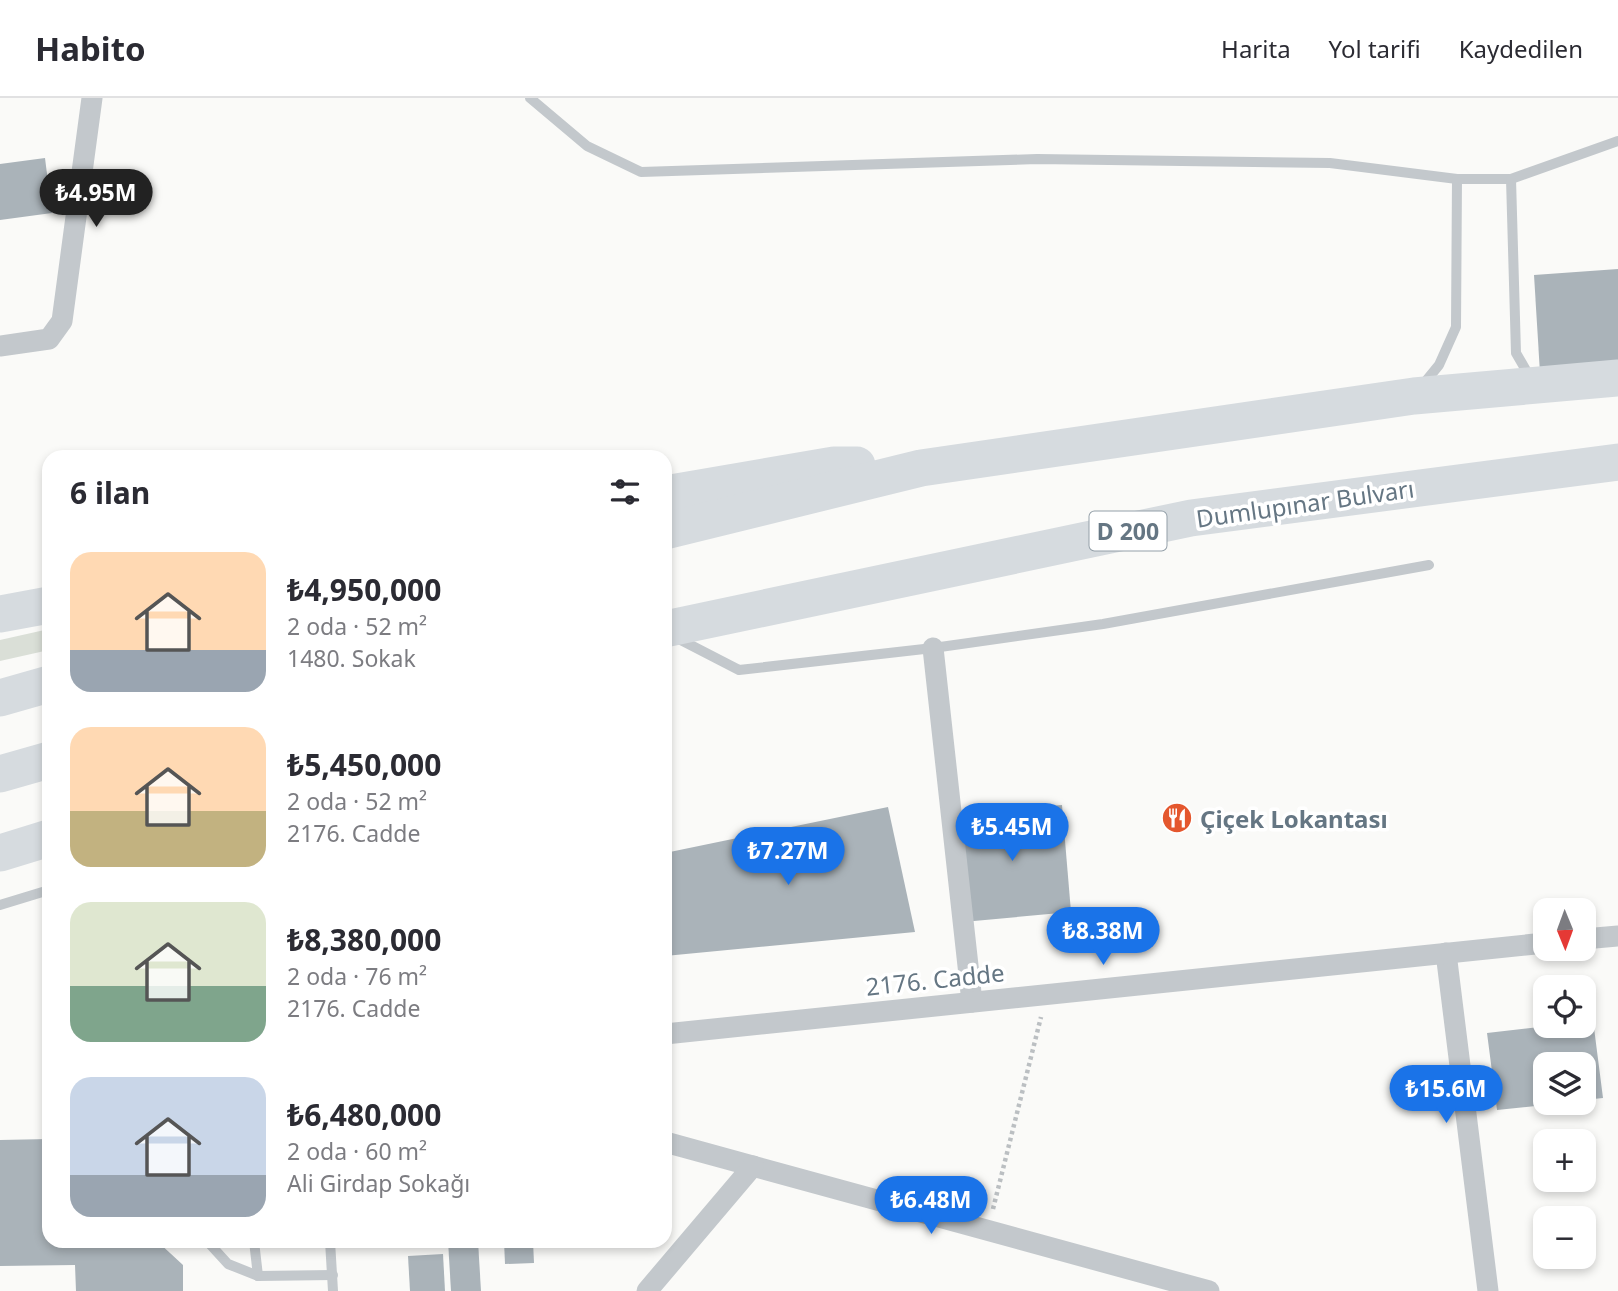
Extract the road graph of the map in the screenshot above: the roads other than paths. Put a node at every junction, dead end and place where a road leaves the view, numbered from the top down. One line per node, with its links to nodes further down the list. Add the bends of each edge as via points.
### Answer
1 (92, 98): 6 (street, via 62,321 49,339)
2 (530, 98): 4 (lane, via 587,146 641,172 1037,159 1330,163)
3 (1618, 141): 5 (lane)
4 (1457, 179): 5 (lane); 9 (lane, via 1456,327 1439,365)
5 (1511, 179): 8 (lane, via 1516,353)
6 (0, 346)
7 (1618, 378): 8 (highway)
8 (1534, 384): 9 (highway)
9 (1414, 396): 11 (highway)
10 (1607, 463): 17 (highway, Dumlupınar Bulvarı / D 200, via 1191,518)
11 (920, 468): 12 (highway, via 834,465); 13 (highway)
12 (672, 493)
13 (672, 529)
14 (1429, 565): 19 (lane, via 1103,624)
15 (42, 606): 16 (highway)
16 (0, 614)
17 (672, 629)
18 (672, 634): 19 (lane, via 738,670)
19 (933, 648): 32 (street)
20 (42, 686): 21 (highway)
21 (0, 698)
22 (42, 762): 23 (highway)
23 (0, 774)
24 (42, 840): 25 (highway)
25 (0, 853)
26 (42, 892): 27 (lane)
27 (0, 905)
28 (1618, 936): 29 (street)
29 (1596, 938)
30 (1533, 944): 31 (street, 2176. Cadde)
31 (1446, 953): 32 (street, 2176. Cadde); 44 (street)
32 (972, 1002): 33 (street, 2176. Cadde)
33 (672, 1033)
34 (672, 1144): 35 (street)
35 (753, 1166): 42 (street); 43 (street)
36 (213, 1248): 40 (lane, via 228,1264)
37 (255, 1248): 40 (lane)
38 (331, 1248): 39 (lane)
39 (333, 1275): 40 (lane); 41 (lane)
40 (258, 1276)
41 (333, 1291)
42 (647, 1291)
43 (1209, 1291)
44 (1488, 1291)

